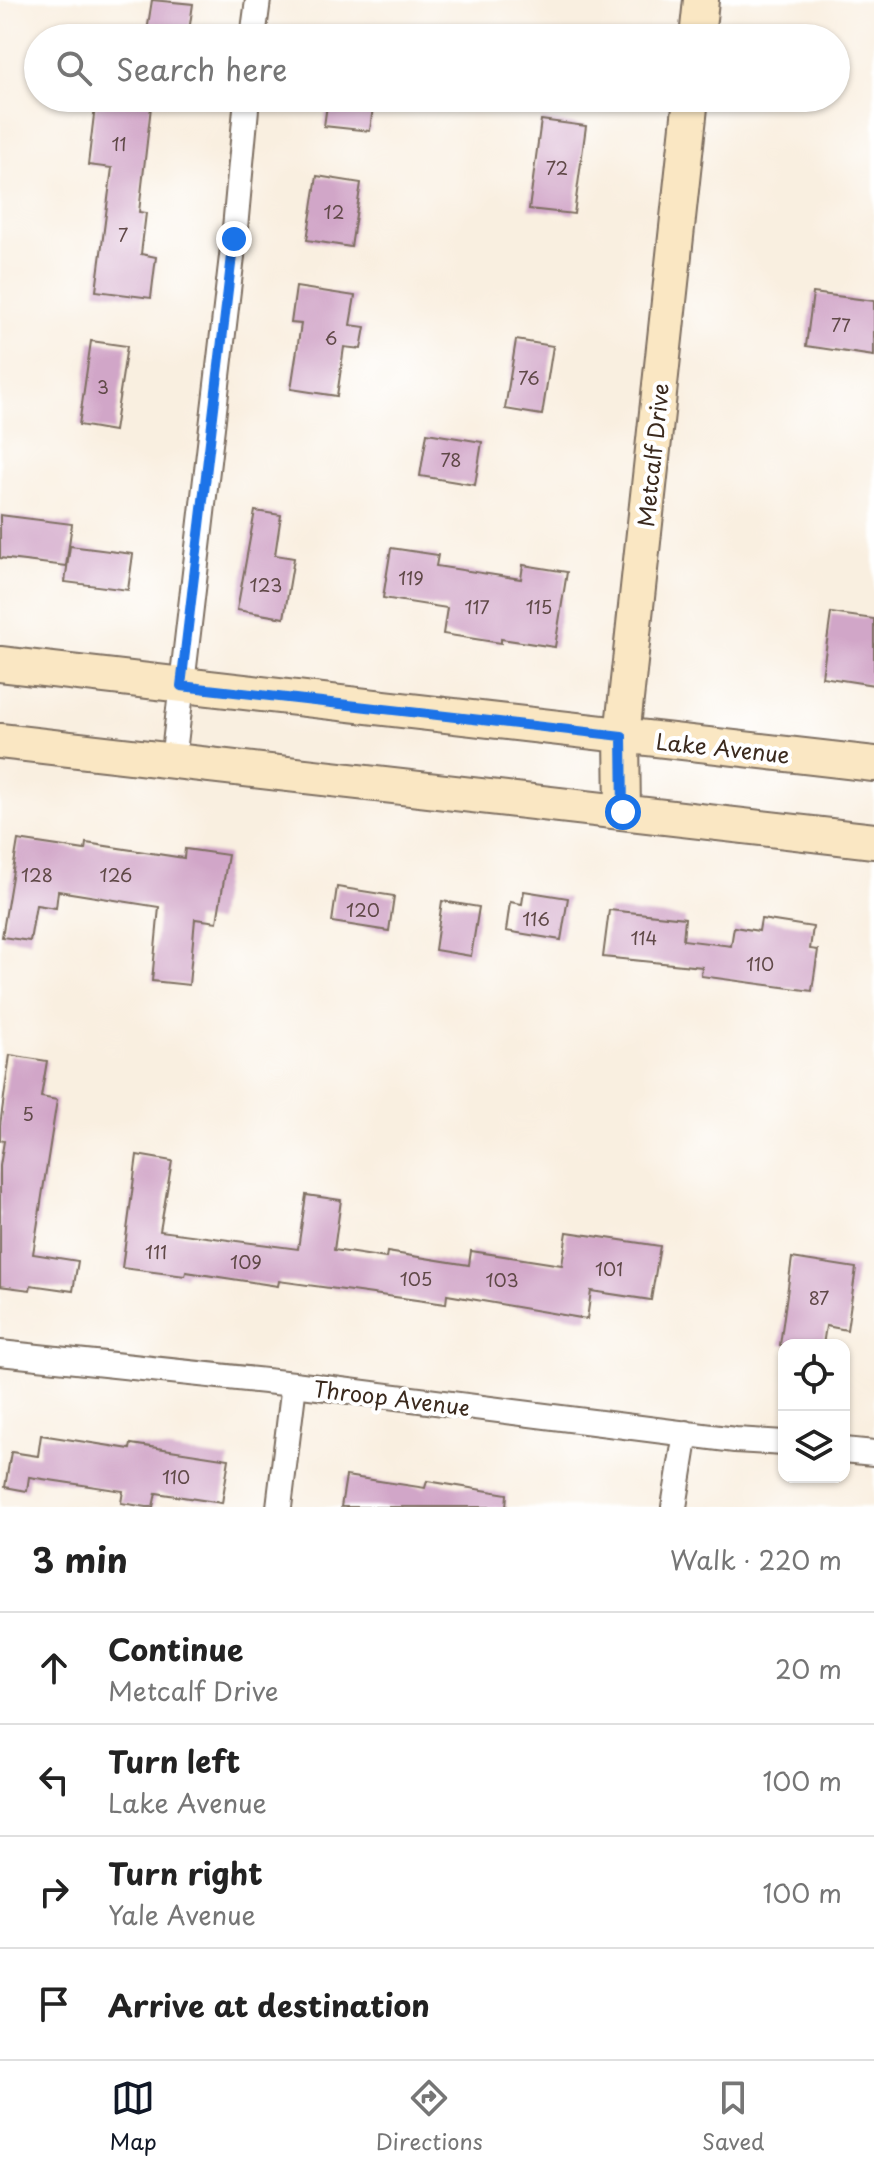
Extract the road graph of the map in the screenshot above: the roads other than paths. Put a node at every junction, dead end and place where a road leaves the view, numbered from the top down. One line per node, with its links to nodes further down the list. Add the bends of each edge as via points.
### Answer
1 (258, 0): 3 (street)
2 (701, 0): 4 (main road)
3 (255, 24)
4 (698, 24)
5 (246, 112): 8 (street)
6 (689, 112): 9 (main road, Metcalf Drive)
7 (0, 664): 8 (main road, Lake Avenue)
8 (181, 686): 9 (main road, Lake Avenue); 11 (street)
9 (622, 736): 12 (main road, Lake Avenue); 13 (main road, Metcalf Drive)
10 (0, 741): 11 (main road)
11 (173, 761): 13 (main road)
12 (874, 764)
13 (623, 812): 14 (main road)
14 (874, 841)
15 (0, 1353): 16 (street, Throop Avenue)
16 (294, 1384): 17 (street, Throop Avenue); 21 (street)
17 (686, 1433): 18 (street, Throop Avenue); 22 (street)
18 (778, 1442)
19 (850, 1451): 20 (street)
20 (874, 1453)
21 (279, 1507)
22 (674, 1507)

